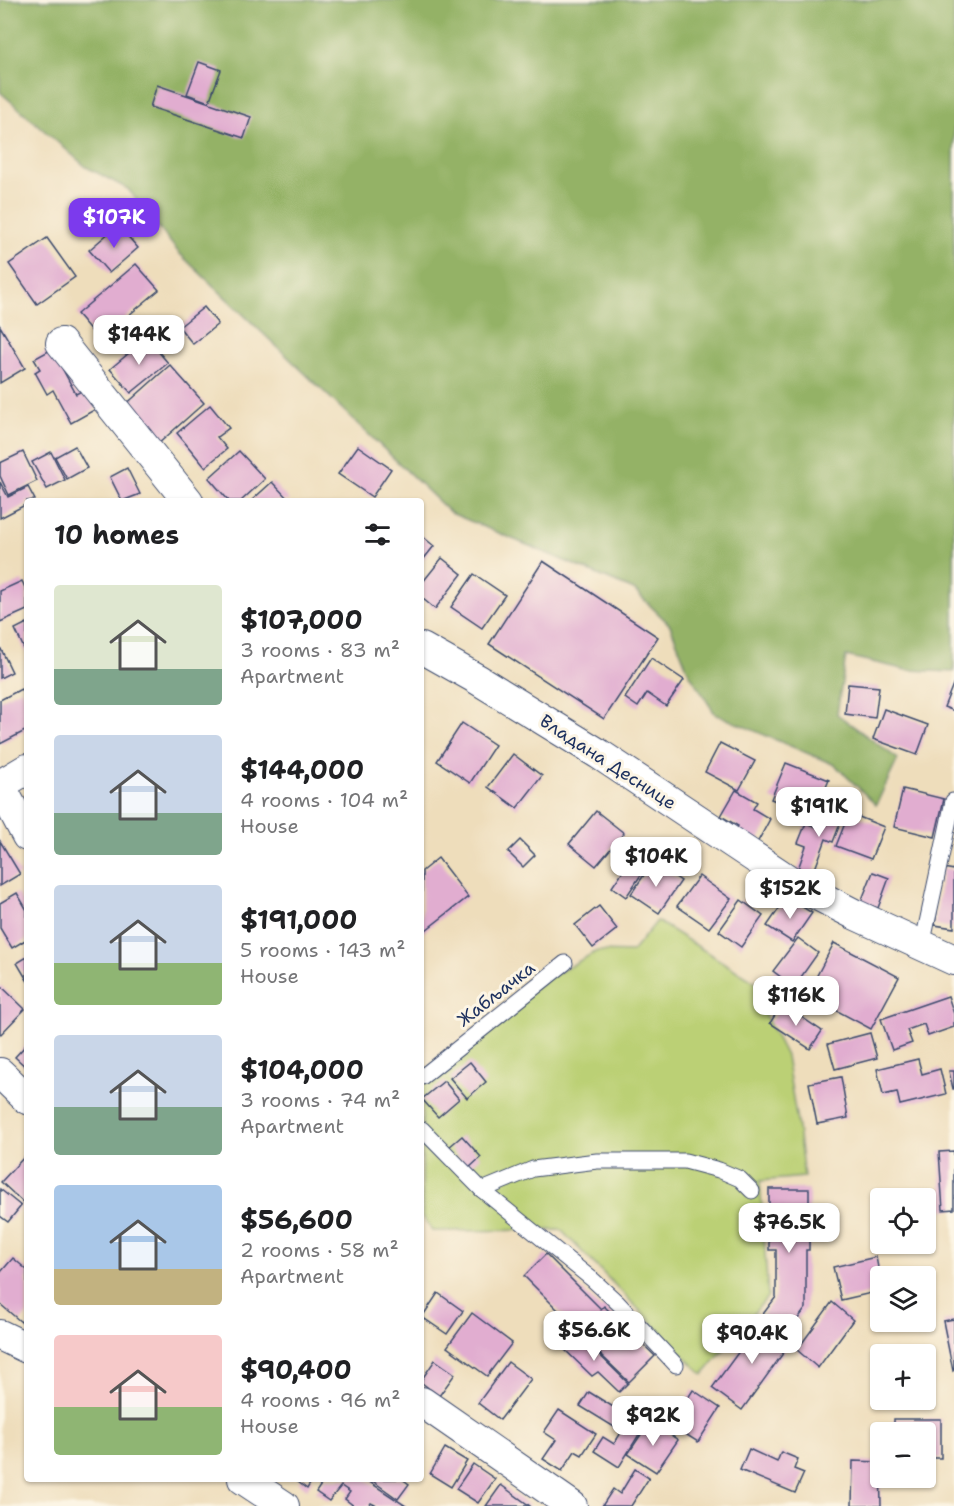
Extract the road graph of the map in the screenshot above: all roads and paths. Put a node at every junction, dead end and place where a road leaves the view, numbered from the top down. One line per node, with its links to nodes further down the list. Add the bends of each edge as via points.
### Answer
1 (61, 343): 2 (street)
2 (186, 498)
3 (424, 649): 8 (street, Владана Деснице, via 599,754 790,881)
4 (24, 770): 5 (street)
5 (0, 785): 7 (street)
6 (953, 801): 8 (lane)
7 (24, 830)
8 (922, 946): 9 (street, Владана Деснице)
9 (954, 960)
10 (566, 963): 12 (lane, Жабљачка)
11 (0, 1073): 13 (street)
12 (424, 1075)
13 (24, 1097)
14 (424, 1131): 15 (lane)
15 (482, 1190): 16 (lane, via 533,1169 597,1161 685,1161 740,1179); 19 (lane, via 593,1280)
16 (752, 1191)
17 (0, 1335): 18 (street)
18 (24, 1347)
19 (676, 1365)
20 (424, 1402): 23 (street)
21 (248, 1482): 22 (street)
22 (284, 1506)
23 (572, 1506)

